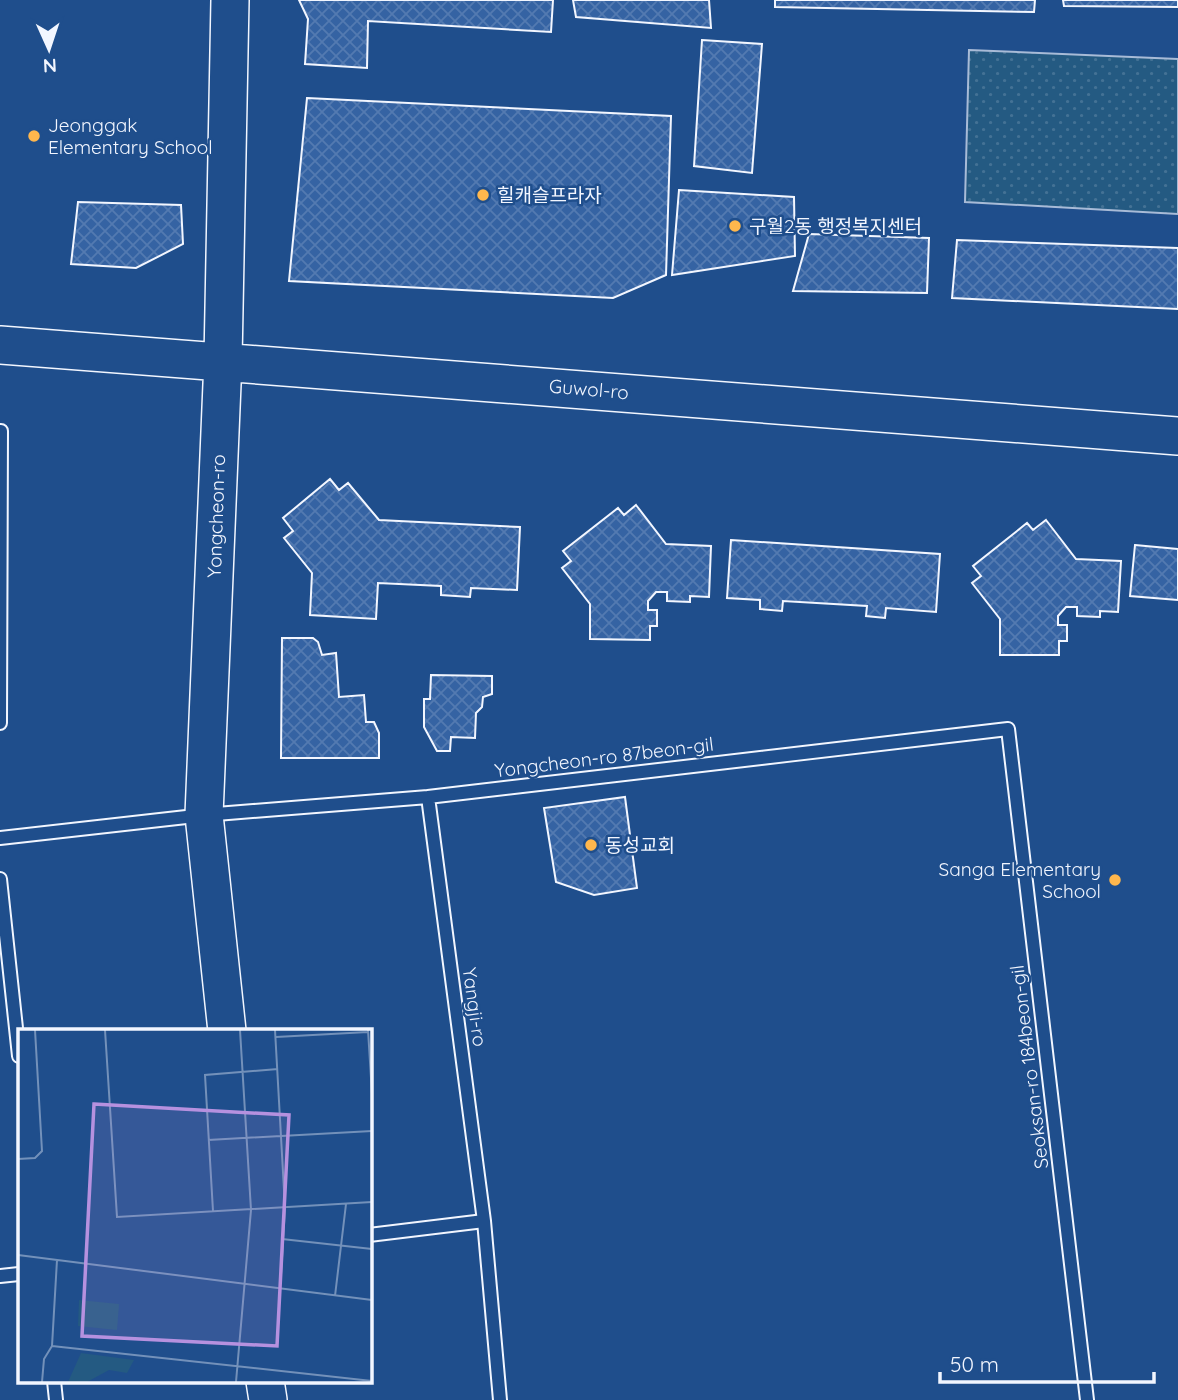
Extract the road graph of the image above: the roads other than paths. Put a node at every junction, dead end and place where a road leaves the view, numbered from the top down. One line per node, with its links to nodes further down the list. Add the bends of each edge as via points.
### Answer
1 (230, 0): 3 (main road, Yongcheon-ro)
2 (0, 345): 3 (main road, Guwol-ro)
3 (223, 360): 5 (main road, Guwol-ro); 10 (main road, Yongcheon-ro)
4 (1, 431): 6 (lane)
5 (1178, 436)
6 (1, 651): 7 (lane)
7 (0, 723)
8 (1008, 729): 9 (lane, Yongcheon-ro 87beon-gil); 24 (lane, Seoksan-ro 184beon-gil)
9 (428, 797): 10 (lane, Yongcheon-ro 87beon-gil); 15 (lane, Yangji-ro)
10 (204, 815): 11 (lane, Yongcheon-ro 87beon-gil); 13 (main road, Yongcheon-ro)
11 (0, 838)
12 (0, 879): 14 (lane)
13 (227, 1029)
14 (18, 1047)
15 (484, 1221): 16 (lane); 23 (lane, Yangji-ro)
16 (371, 1235)
17 (18, 1274): 18 (lane)
18 (0, 1276)
19 (54, 1382): 21 (lane)
20 (265, 1382): 22 (main road)
21 (56, 1400)
22 (268, 1400)
23 (500, 1400)
24 (1087, 1400)

